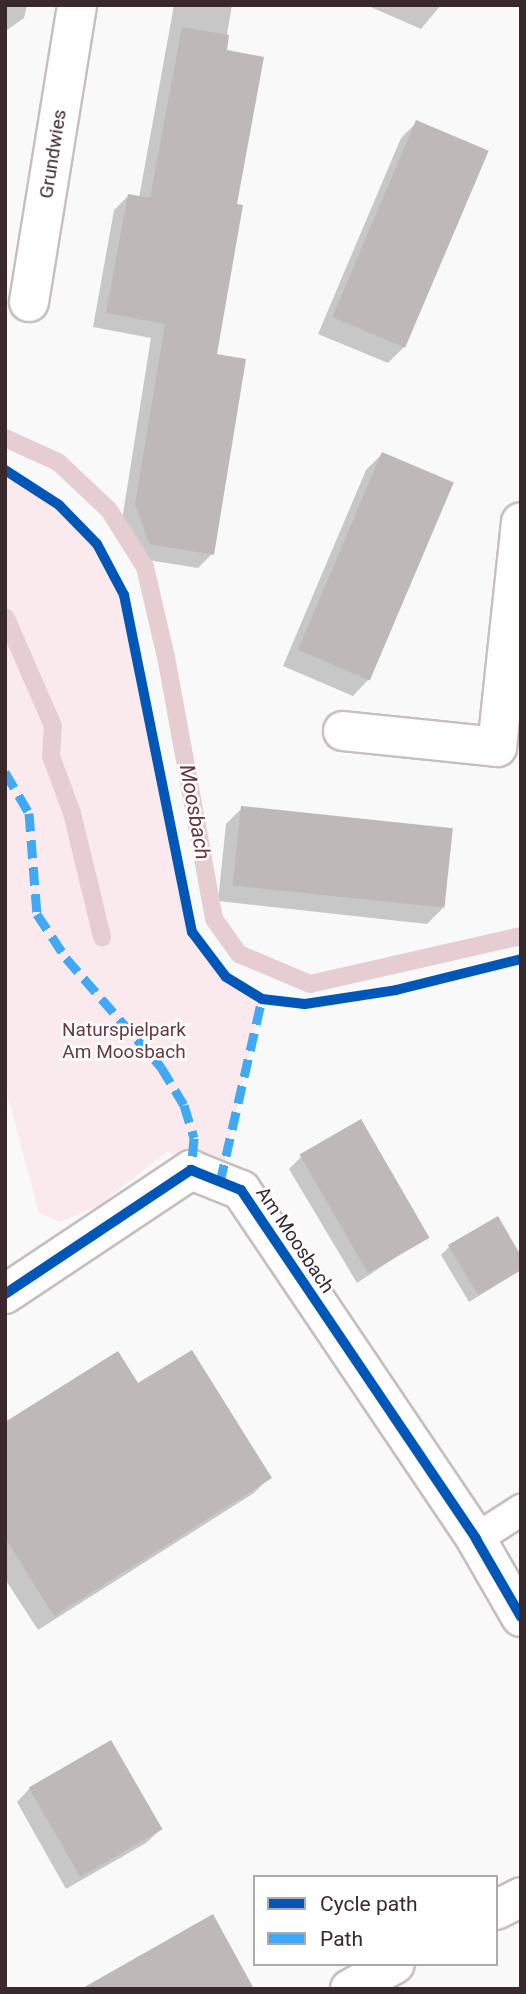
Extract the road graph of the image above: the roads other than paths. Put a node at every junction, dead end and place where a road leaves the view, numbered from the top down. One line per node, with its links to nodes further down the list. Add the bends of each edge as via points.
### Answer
1 (77, 5): 2 (street, Grundwies)
2 (29, 302)
3 (521, 522): 4 (street, via 497,747)
4 (343, 731)
5 (5, 1294): 7 (street, Am Moosbach, via 191,1170 241,1190)
6 (521, 1510): 7 (lane)
7 (476, 1539): 8 (street)
8 (521, 1617)
9 (521, 1897): 10 (street)
10 (498, 1909)
11 (392, 1966): 12 (street)
12 (350, 1989)

